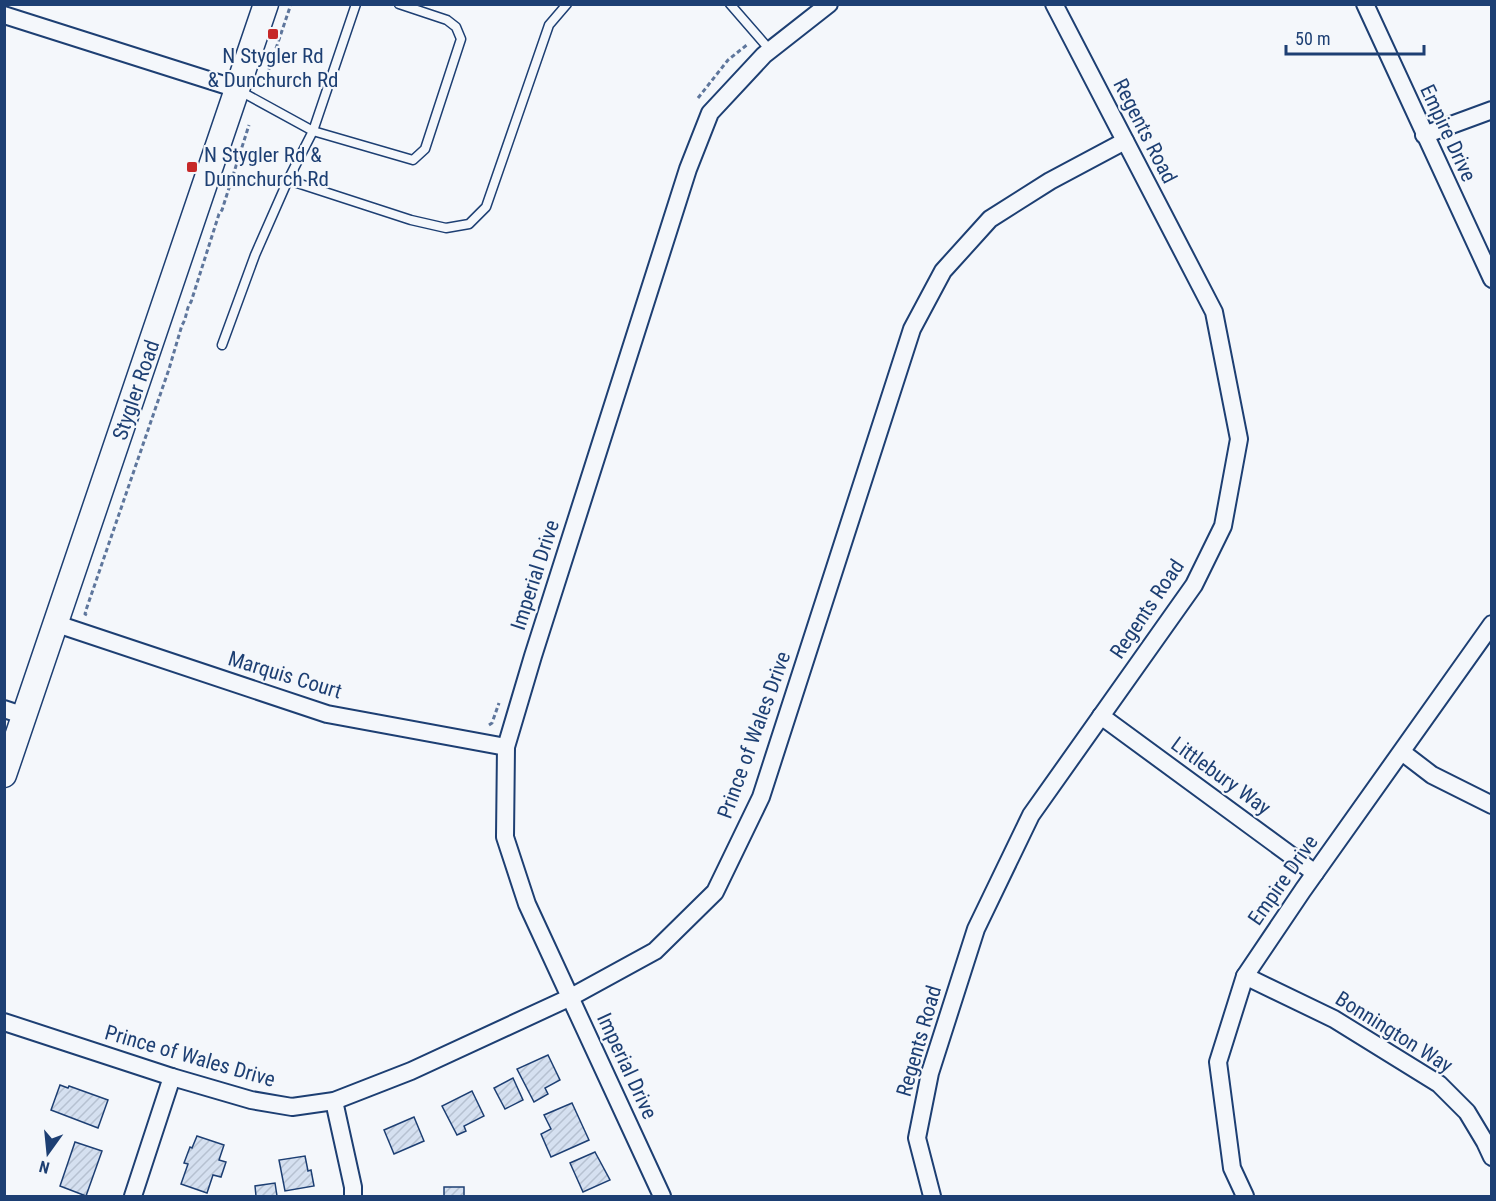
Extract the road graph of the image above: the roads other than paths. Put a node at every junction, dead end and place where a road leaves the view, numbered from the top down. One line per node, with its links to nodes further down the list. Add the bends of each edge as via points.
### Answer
1 (266, 4): 11 (main road, Stygler Road)
2 (356, 4): 13 (lane)
3 (399, 4): 13 (lane, via 447,20 456,27 461,39 425,149 413,160 406,160)
4 (567, 4): 16 (lane, via 549,25 486,207 469,224 446,228 411,220)
5 (730, 4): 10 (lane)
6 (829, 4): 10 (street, Imperial Drive)
7 (1054, 4): 15 (street, Regents Road)
8 (1365, 4): 14 (street, Empire Drive)
9 (4, 15): 11 (street)
10 (770, 51): 23 (street, Imperial Drive, via 710,113 688,169)
11 (237, 89): 13 (lane); 19 (main road, Stygler Road)
12 (1491, 110): 14 (street)
13 (313, 131): 16 (lane)
14 (1424, 135): 17 (street, Empire Drive)
15 (1125, 141): 22 (street, Regents Road, via 1214,312 1239,439 1222,526 1194,585); 29 (street, Prince of Wales Drive, via 990,219 943,271 912,329 761,797 715,892 655,951)
16 (288, 180): 18 (lane)
17 (1491, 279)
18 (222, 345)
19 (57, 624): 21 (main road, Stygler Road); 23 (street, Marquis Court, via 327,714)
20 (1491, 624): 24 (street, Empire Drive)
21 (15, 712): 25 (main road, Stygler Road)
22 (1101, 716): 27 (street, Littlebury Way); 37 (street, Regents Road, via 1031,815 976,929 930,1073 917,1138)
23 (506, 747): 29 (street, Imperial Drive, via 505,837 527,904)
24 (1402, 752): 26 (street, via 1432,775); 27 (street, Empire Drive)
25 (4, 775)
26 (1491, 805)
27 (1315, 873): 28 (street, Empire Drive)
28 (1245, 976): 33 (street, Bonnington Way, via 1334,1019 1440,1084 1467,1112); 38 (street, Empire Drive, via 1218,1062 1232,1168)
29 (571, 998): 32 (street, Prince of Wales Drive, via 411,1071); 36 (street, Imperial Drive)
30 (4, 1023): 31 (street, Prince of Wales Drive)
31 (172, 1077): 32 (street, Prince of Wales Drive, via 251,1100 292,1107); 34 (street)
32 (334, 1101): 35 (street)
33 (1491, 1157)
34 (133, 1197)
35 (353, 1197)
36 (662, 1197)
37 (932, 1197)
38 (1245, 1197)

